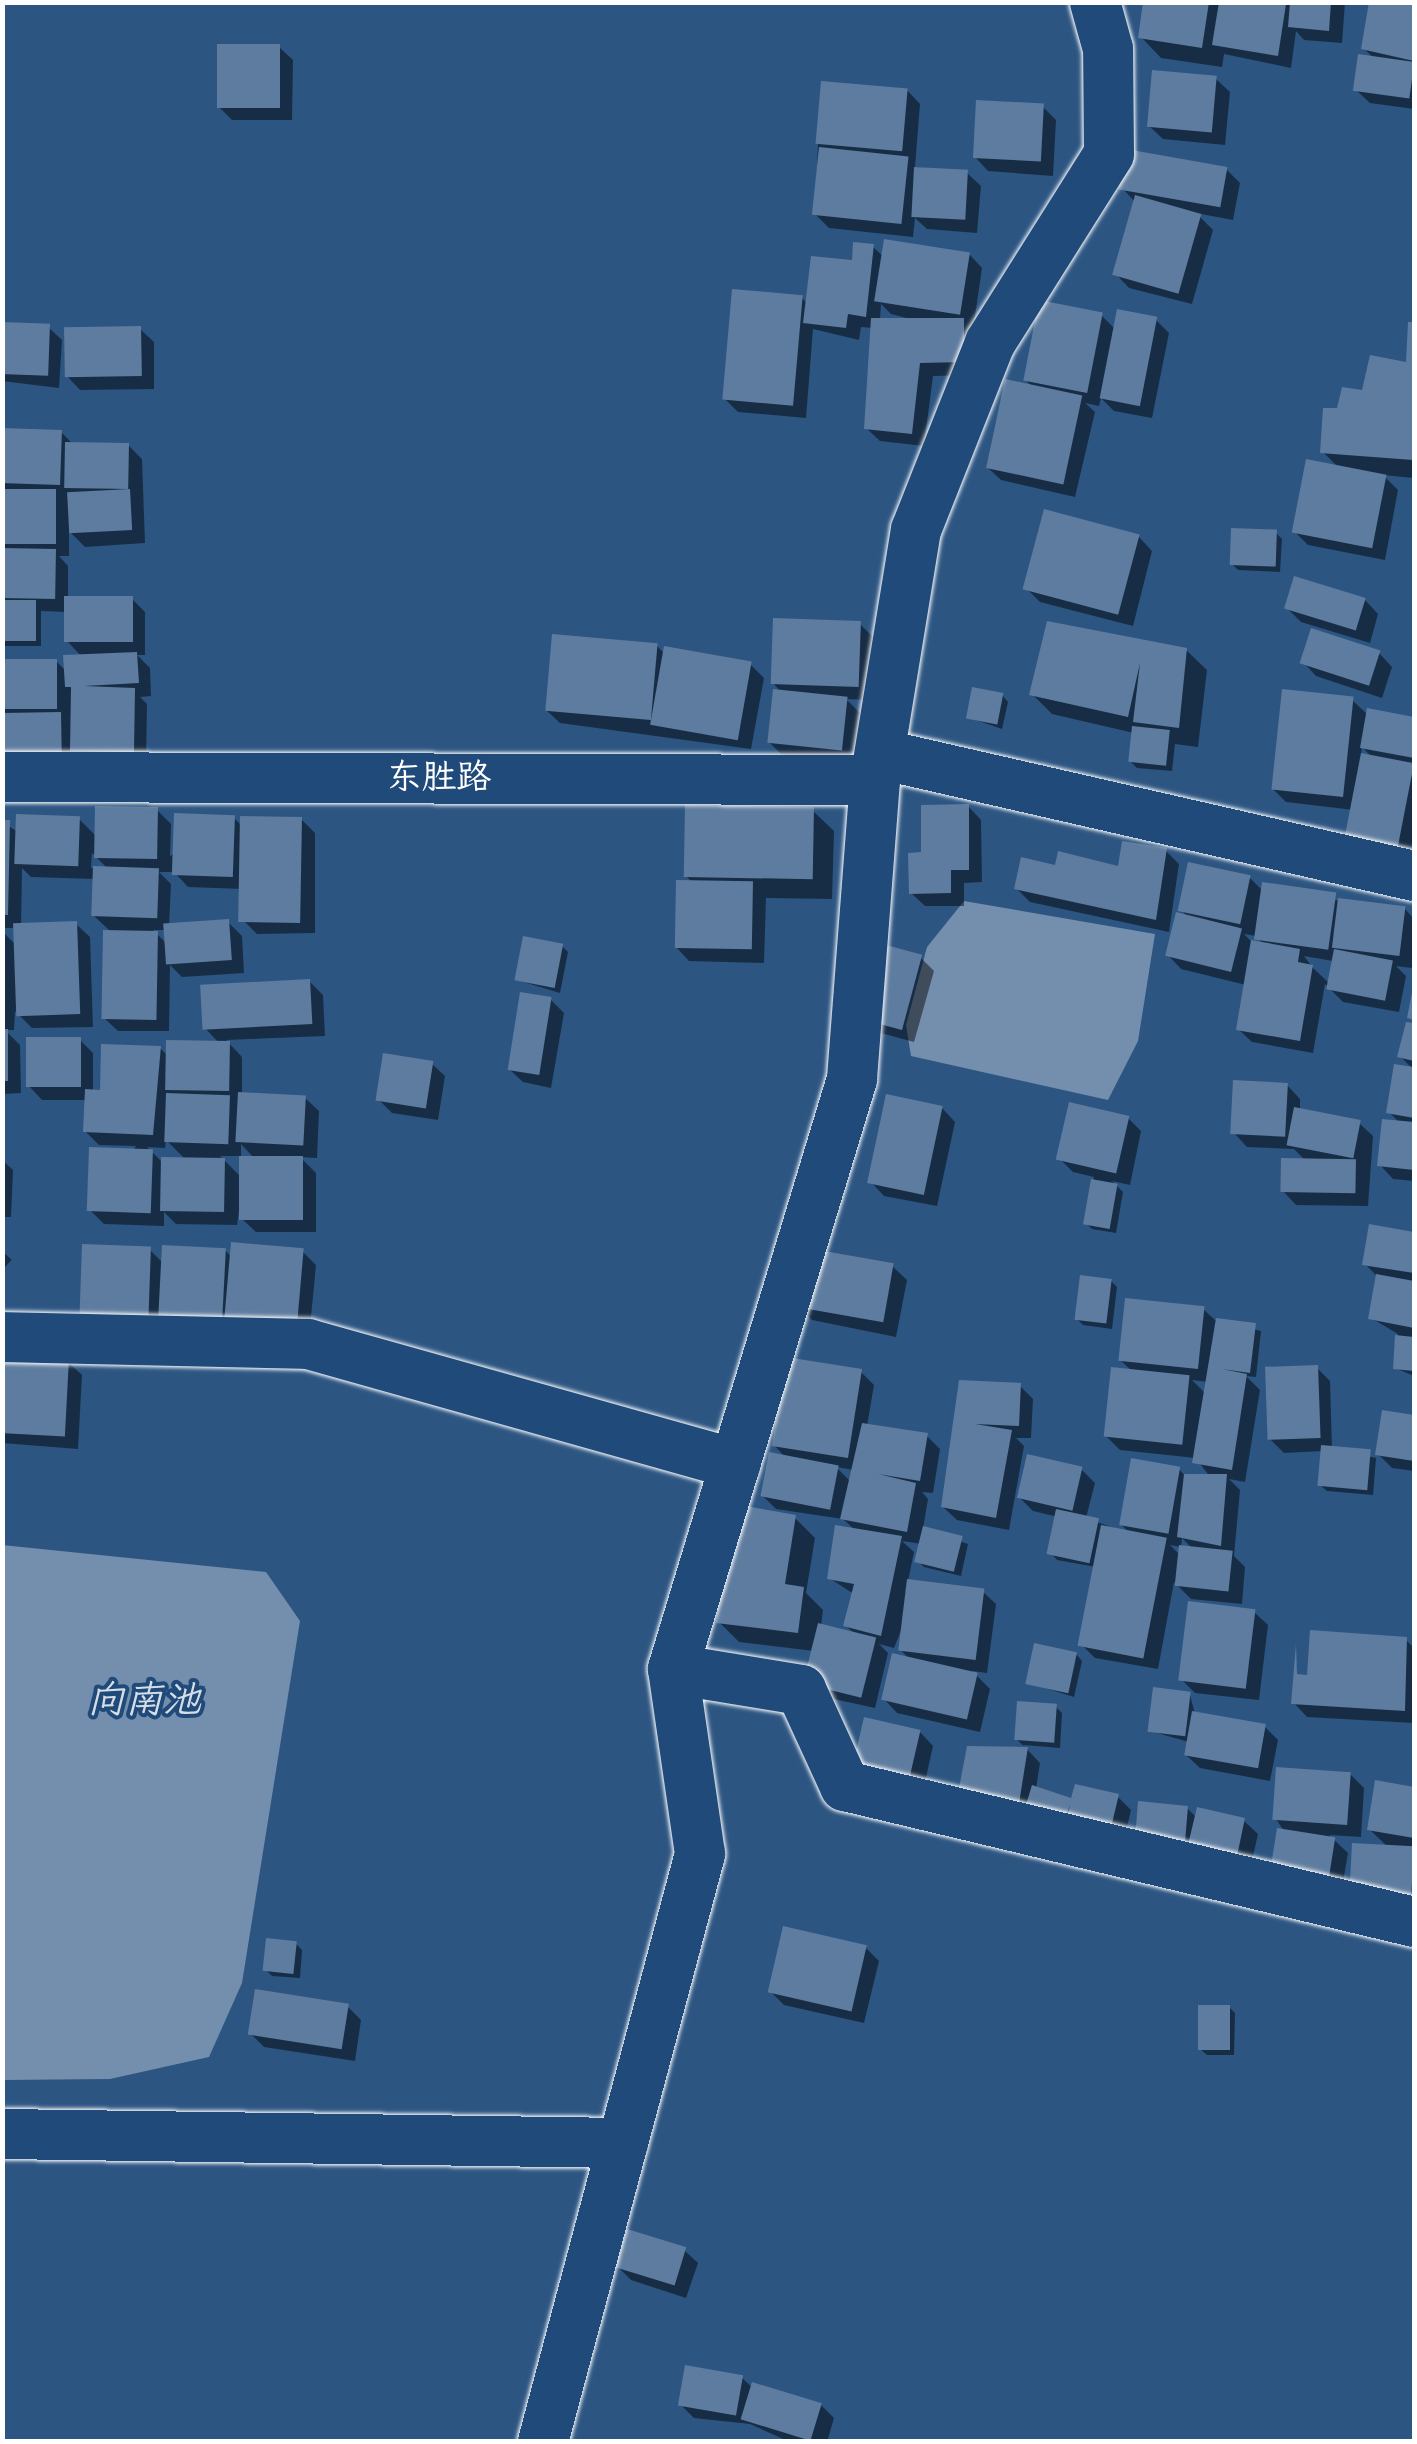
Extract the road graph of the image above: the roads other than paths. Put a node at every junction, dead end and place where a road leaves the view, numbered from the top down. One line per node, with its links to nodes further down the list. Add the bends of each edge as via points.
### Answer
1 (1096, 2): 2 (street, via 1108,50 1110,154 990,343 916,530)
2 (877, 767): 3 (street, 东胜路); 4 (street, 东胜路); 6 (street, via 852,1079)
3 (2, 777)
4 (1414, 876)
5 (2, 1336): 6 (street, via 308,1344)
6 (735, 1464): 7 (street)
7 (673, 1670): 8 (street, via 801,1690 845,1786); 10 (street, via 700,1854)
8 (1414, 1922)
9 (2, 2134): 10 (street)
10 (623, 2143): 11 (street)
11 (543, 2442)

